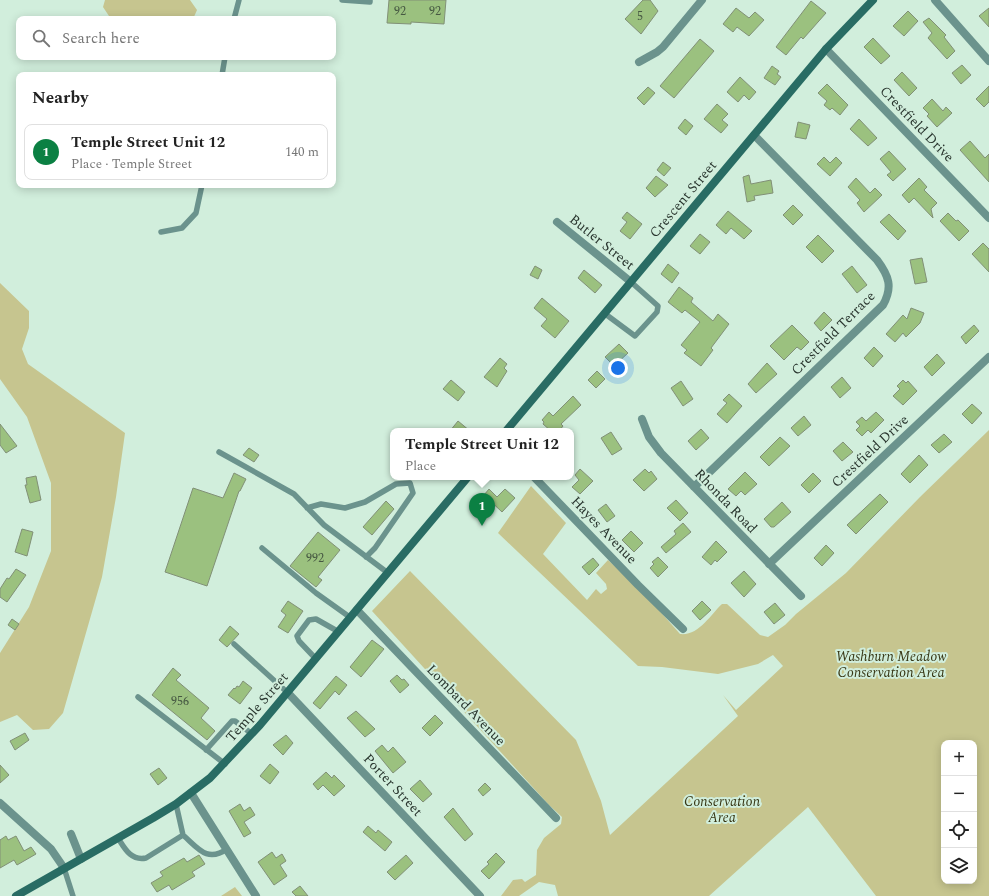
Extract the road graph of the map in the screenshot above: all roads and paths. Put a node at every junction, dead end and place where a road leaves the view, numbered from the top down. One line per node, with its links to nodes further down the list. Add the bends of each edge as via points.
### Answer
1 (238, 0): 7 (lane)
2 (342, 0): 3 (lane)
3 (370, 0)
4 (702, 0): 11 (street, via 663,47)
5 (873, 0): 8 (main road, Crescent Street)
6 (934, 0): 10 (street)
7 (235, 16)
8 (826, 49): 13 (main road, Crescent Street); 15 (street, Crestfield Drive)
9 (224, 60): 12 (lane)
10 (989, 61)
11 (639, 62)
12 (222, 72)
13 (754, 135): 18 (main road, Crescent Street); 26 (street, Crestfield Terrace, via 877,260 890,286 883,305)
14 (201, 188): 17 (lane, via 196,213 182,228)
15 (989, 218)
16 (557, 222): 18 (street, Butler Street)
17 (161, 232)
18 (631, 282): 19 (main road, Crescent Street); 19 (lane, via 658,306 657,312 635,336)
19 (604, 313): 22 (main road, Crescent Street)
20 (989, 357): 30 (street, Crestfield Drive)
21 (642, 419): 26 (street, Rhonda Road, via 654,446)
22 (508, 428)
23 (219, 452): 27 (lane, via 294,494)
24 (466, 480): 31 (main road, Temple Street)
25 (537, 480): 35 (street, Hayes Avenue)
26 (694, 487): 30 (street, Rhonda Road)
27 (307, 508): 29 (lane, via 324,525); 29 (lane, via 321,504 344,508 365,502 396,484 410,483 413,493)
28 (262, 548): 34 (lane)
29 (366, 557): 31 (lane)
30 (769, 564): 32 (street, Rhonda Road)
31 (388, 573): 33 (main road, Temple Street)
32 (801, 596)
33 (357, 610): 34 (main road, Temple Street); 47 (street, Lombard Avenue)
34 (351, 618): 36 (main road, Temple Street)
35 (683, 629)
36 (338, 632): 38 (main road, Temple Street); 38 (lane, via 316,619 309,620 297,636)
37 (234, 644): 39 (lane)
38 (316, 659): 39 (main road, Temple Street)
39 (288, 693): 41 (main road, Temple Street); 57 (street, Porter Street)
40 (138, 697): 42 (lane)
41 (252, 734): 42 (lane, via 232,721); 43 (main road, Temple Street)
42 (206, 750): 43 (lane)
43 (224, 764): 44 (main road, Temple Street)
44 (191, 793): 46 (main road, Temple Street); 51 (street)
45 (0, 803): 53 (street, via 51,849)
46 (176, 804): 49 (lane); 50 (main road, Temple Street)
47 (556, 818)
48 (71, 834): 52 (street)
49 (183, 835): 50 (lane, via 146,858 140,859 129,854); 51 (lane, via 208,855 218,856)
50 (118, 838): 52 (main road, Temple Street)
51 (227, 850): 56 (street)
52 (81, 859): 53 (main road, Temple Street)
53 (64, 868): 54 (main road, Temple Street); 55 (lane)
54 (16, 896)
55 (74, 896)
56 (256, 896)
57 (480, 896)

